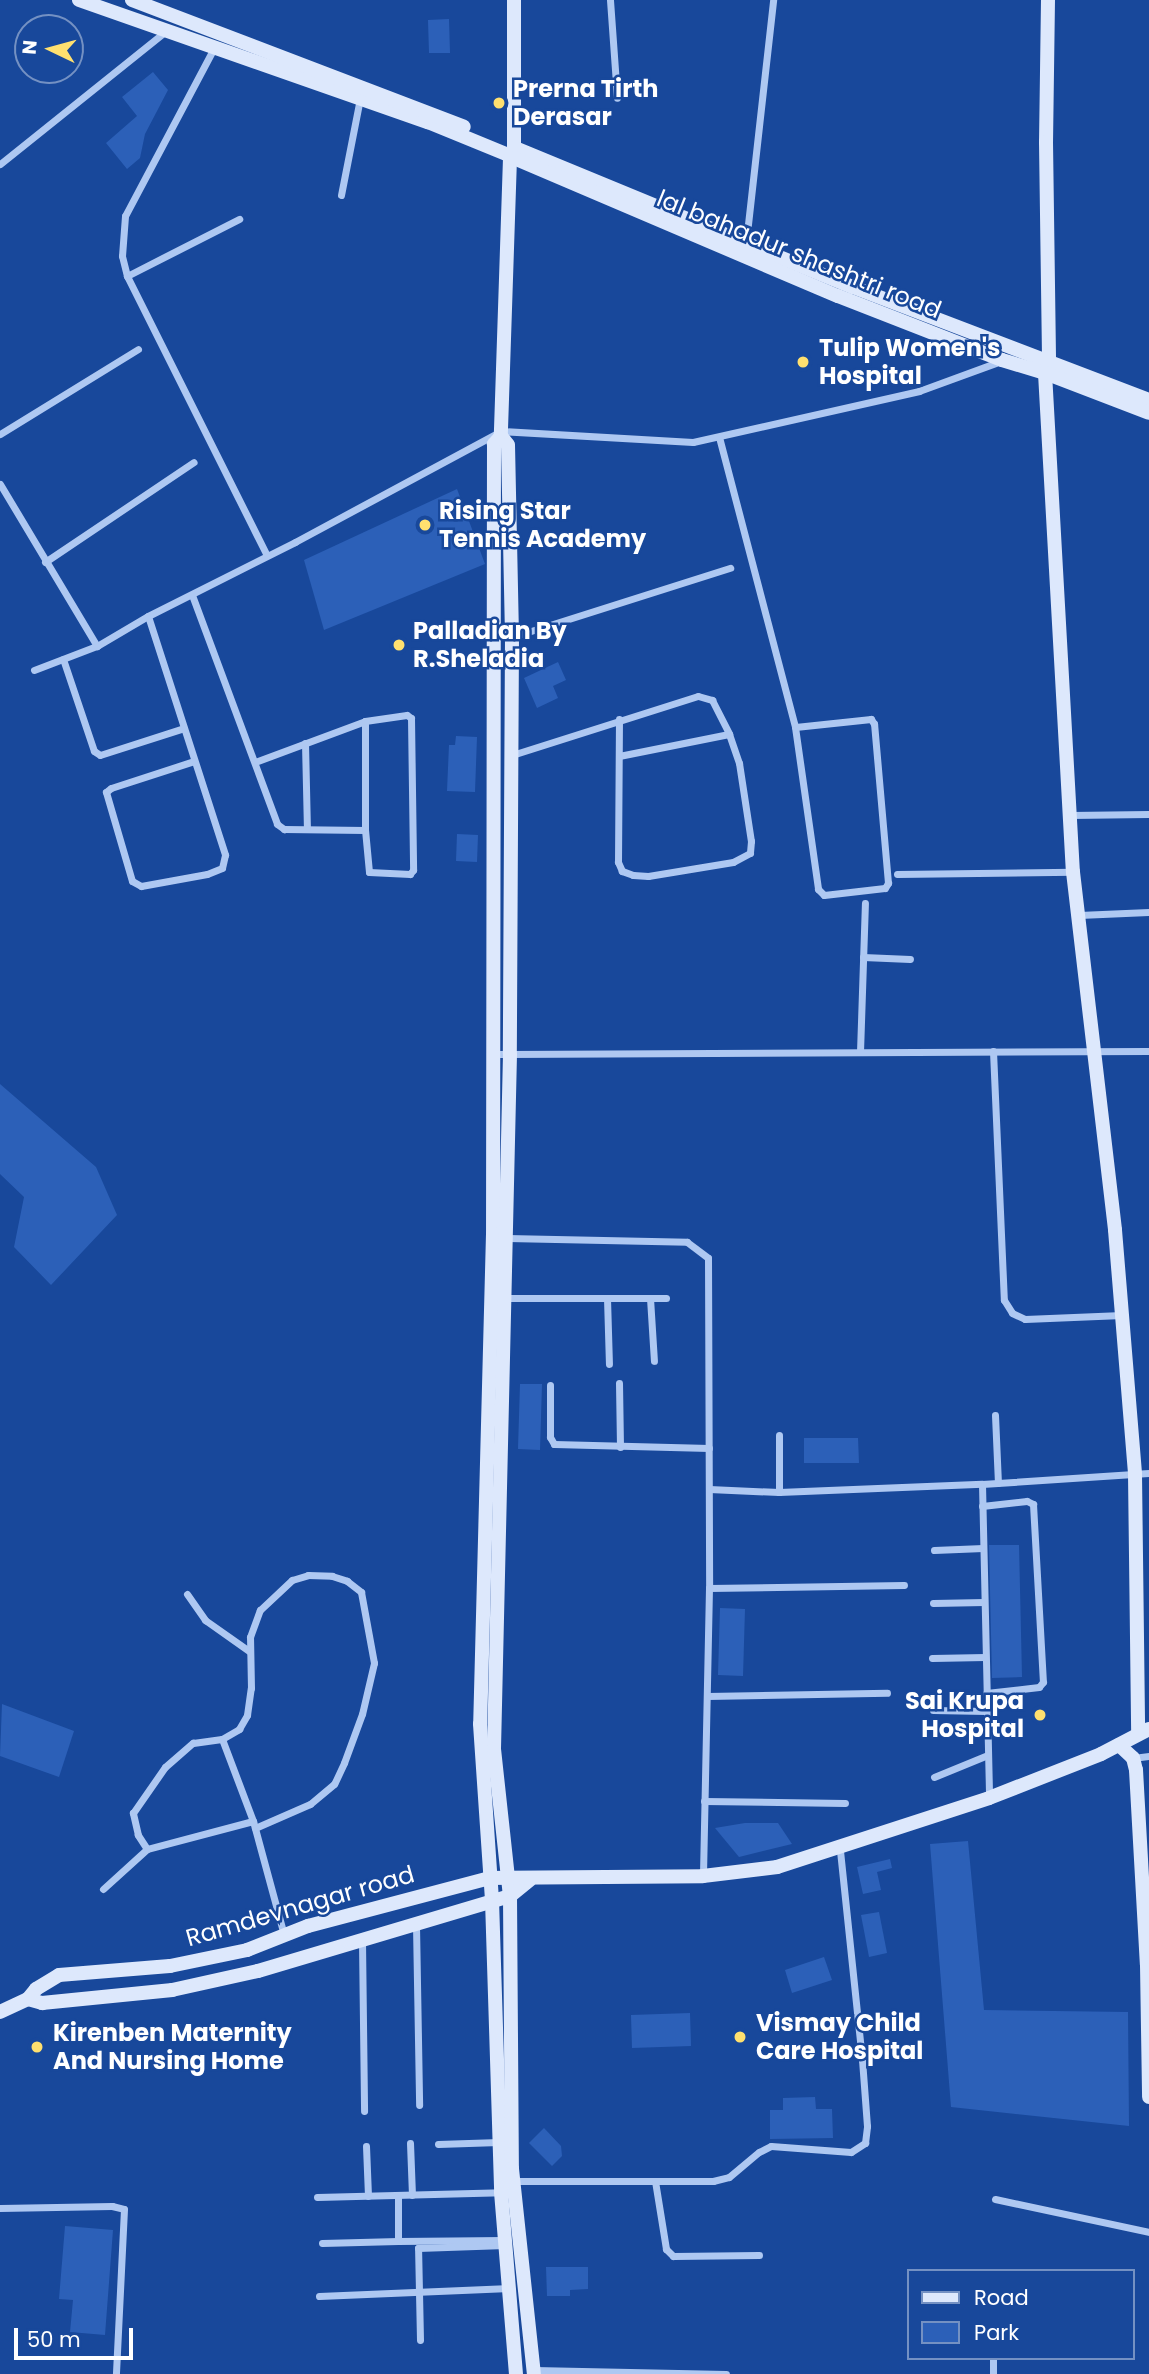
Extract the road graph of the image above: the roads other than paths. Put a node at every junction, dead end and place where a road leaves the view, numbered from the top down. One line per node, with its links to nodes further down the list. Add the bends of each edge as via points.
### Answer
1 (79, 0): 7 (street, lal bahadur shashtri road)
2 (132, 0): 12 (street, via 429,111)
3 (514, 0): 12 (street)
4 (610, 0): 11 (street)
5 (774, 0): 16 (street)
6 (1048, 0): 20 (street)
7 (110, 5): 8 (street, lal bahadur shashtri road)
8 (169, 29): 9 (street, lal bahadur shashtri road); 13 (street)
9 (215, 46): 10 (street, lal bahadur shashtri road); 17 (street, via 125,216 121,236)
10 (360, 98): 12 (street, lal bahadur shashtri road); 14 (street)
11 (617, 98)
12 (511, 152): 16 (street); 19 (street, lal bahadur shashtri road, via 615,203); 24 (street)
13 (0, 164)
14 (341, 195)
15 (239, 219): 17 (street)
16 (746, 243): 20 (street)
17 (127, 276): 28 (street)
18 (138, 349): 23 (street)
19 (1002, 360): 20 (street, lal bahadur shashtri road); 25 (street, via 919,391)
20 (1047, 367): 21 (street); 22 (street, lal bahadur shashtri road); 48 (street)
21 (1149, 400)
22 (1149, 412)
23 (0, 434)
24 (501, 434): 25 (street, via 693,442); 28 (street); 33 (street, via 508,444); 62 (street, via 494,444)
25 (719, 437): 39 (street)
26 (194, 462): 29 (street)
27 (1, 487): 29 (street)
28 (267, 555): 31 (street)
29 (45, 562): 34 (street)
30 (730, 568): 33 (street)
31 (192, 595): 32 (street); 46 (street)
32 (148, 616): 34 (street); 40 (street)
33 (512, 636): 43 (street)
34 (97, 646): 35 (street)
35 (63, 659): 36 (street); 40 (street, via 94,751 100,755)
36 (34, 670)
37 (619, 719): 41 (street, via 704,696 712,700); 43 (street); 44 (street)
38 (365, 720): 42 (street); 50 (street); 50 (street, via 411,718 410,874 369,872)
39 (795, 727): 39 (street, via 818,889 824,895 885,888 874,724 871,719)
40 (184, 728): 45 (street)
41 (729, 733): 44 (street); 44 (street, via 739,763 751,841 750,853 733,862 649,876 622,871 618,862)
42 (304, 743): 46 (street); 49 (street)
43 (512, 755): 63 (street)
44 (619, 756)
45 (194, 761): 45 (street, via 225,855 222,867 141,886 132,881 106,792)
46 (254, 762): 49 (street, via 277,824 284,829)
47 (1149, 814): 48 (street)
48 (1070, 815): 51 (street)
49 (307, 829): 50 (street)
50 (365, 830)
51 (1073, 872): 52 (street); 55 (street)
52 (897, 874)
53 (865, 903): 56 (street)
54 (1149, 912): 55 (street)
55 (1079, 915): 59 (street)
56 (863, 957): 57 (street); 61 (street)
57 (910, 959)
58 (993, 1051): 59 (street); 61 (street); 69 (street, via 1004,1300 1012,1314 1025,1318)
59 (1094, 1051): 60 (street); 69 (street)
60 (1149, 1051)
61 (860, 1052): 63 (street)
62 (492, 1054): 63 (street); 64 (street)
63 (510, 1054): 64 (street)
64 (499, 1238): 65 (street); 77 (street, via 687,1242 708,1258); 114 (street, via 480,1724)
65 (505, 1298): 66 (street); 112 (street, via 494,1749)
66 (607, 1298): 67 (street); 71 (street)
67 (650, 1298): 68 (street); 70 (street)
68 (667, 1298)
69 (1122, 1315): 78 (street)
70 (654, 1361)
71 (609, 1364)
72 (619, 1383): 76 (street)
73 (550, 1385): 76 (street, via 550,1437 554,1444)
74 (995, 1415): 79 (street)
75 (779, 1435): 82 (street)
76 (620, 1447): 77 (street)
77 (709, 1448): 81 (street)
78 (1142, 1473): 79 (street); 99 (street)
79 (998, 1483): 80 (street)
80 (982, 1484): 82 (street); 83 (street)
81 (709, 1489): 82 (street); 87 (street)
82 (779, 1492)
83 (982, 1506): 84 (street); 95 (street, via 1027,1500 1032,1504 1043,1682 1039,1687)
84 (983, 1548): 85 (street); 89 (street)
85 (934, 1550)
86 (904, 1585): 87 (street)
87 (709, 1588): 96 (street)
88 (187, 1594): 91 (street, via 205,1620)
89 (984, 1602): 90 (street); 92 (street)
90 (933, 1603)
91 (249, 1651): 100 (street, via 247,1715 239,1729); 109 (street, via 260,1610 292,1580 332,1576 361,1592 374,1663 344,1763 334,1784 310,1804)
92 (985, 1657): 93 (street); 95 (street)
93 (932, 1658)
94 (887, 1693): 96 (street)
95 (986, 1693): 98 (street)
96 (707, 1696): 107 (street)
97 (933, 1710): 98 (street)
98 (986, 1711): 102 (street)
99 (1144, 1732): 101 (street, Ramdevnagar road)
100 (222, 1739): 109 (street); 110 (street, via 193,1743 165,1767 144,1794 134,1813 138,1835)
101 (1119, 1745): 104 (street); 106 (street, Ramdevnagar road)
102 (988, 1755): 105 (street); 106 (street)
103 (1149, 1756): 104 (street)
104 (1133, 1758): 122 (street)
105 (934, 1777)
106 (989, 1798): 111 (street, Ramdevnagar road)
107 (704, 1801): 108 (street); 113 (street)
108 (845, 1803)
109 (254, 1824): 110 (street); 120 (street)
110 (147, 1849): 116 (street)
111 (840, 1849): 113 (street, Ramdevnagar road, via 777,1867); 133 (street, via 862,2060 865,2143 851,2152 771,2146 729,2177)
112 (508, 1876): 114 (street, Ramdevnagar road); 115 (street, Ramdevnagar road); 117 (street)
113 (703, 1876): 115 (street, Ramdevnagar road)
114 (490, 1878): 118 (street); 120 (street, Ramdevnagar road)
115 (530, 1880): 117 (street)
116 (103, 1889)
117 (510, 1896): 118 (street, Ramdevnagar road); 134 (street)
118 (492, 1900): 119 (street, Ramdevnagar road); 129 (street)
119 (416, 1924): 121 (street, Ramdevnagar road); 127 (street)
120 (284, 1936): 123 (street, Ramdevnagar road, via 247,1950 170,1966 59,1975)
121 (362, 1941): 123 (street, Ramdevnagar road, via 172,1990 42,2003); 128 (street)
122 (1148, 1965): 125 (street)
123 (28, 1999): 124 (street, Ramdevnagar road)
124 (0, 2012)
125 (1148, 2069): 126 (street)
126 (1149, 2097)
127 (419, 2105)
128 (364, 2111)
129 (499, 2142): 131 (street); 134 (street)
130 (410, 2143): 136 (street)
131 (438, 2144)
132 (366, 2146): 137 (street)
133 (655, 2181): 134 (street); 145 (street, via 666,2249 673,2256)
134 (510, 2189): 136 (street); 143 (street); 146 (street)
135 (398, 2195): 136 (street); 137 (street); 142 (street)
136 (412, 2195)
137 (368, 2196): 138 (street)
138 (317, 2197)
139 (995, 2199): 141 (street)
140 (0, 2208): 153 (street, via 124,2209)
141 (1149, 2232)
142 (398, 2241): 143 (street); 144 (street)
143 (504, 2242): 147 (street); 148 (street, via 418,2249)
144 (321, 2243)
145 (758, 2255)
146 (526, 2287): 147 (street); 151 (street)
147 (508, 2288): 148 (street); 154 (street)
148 (419, 2292): 149 (street); 150 (street)
149 (318, 2296)
150 (420, 2340)
151 (534, 2372): 152 (street)
152 (604, 2373): 155 (street)
153 (116, 2374)
154 (516, 2374)
155 (726, 2374)

